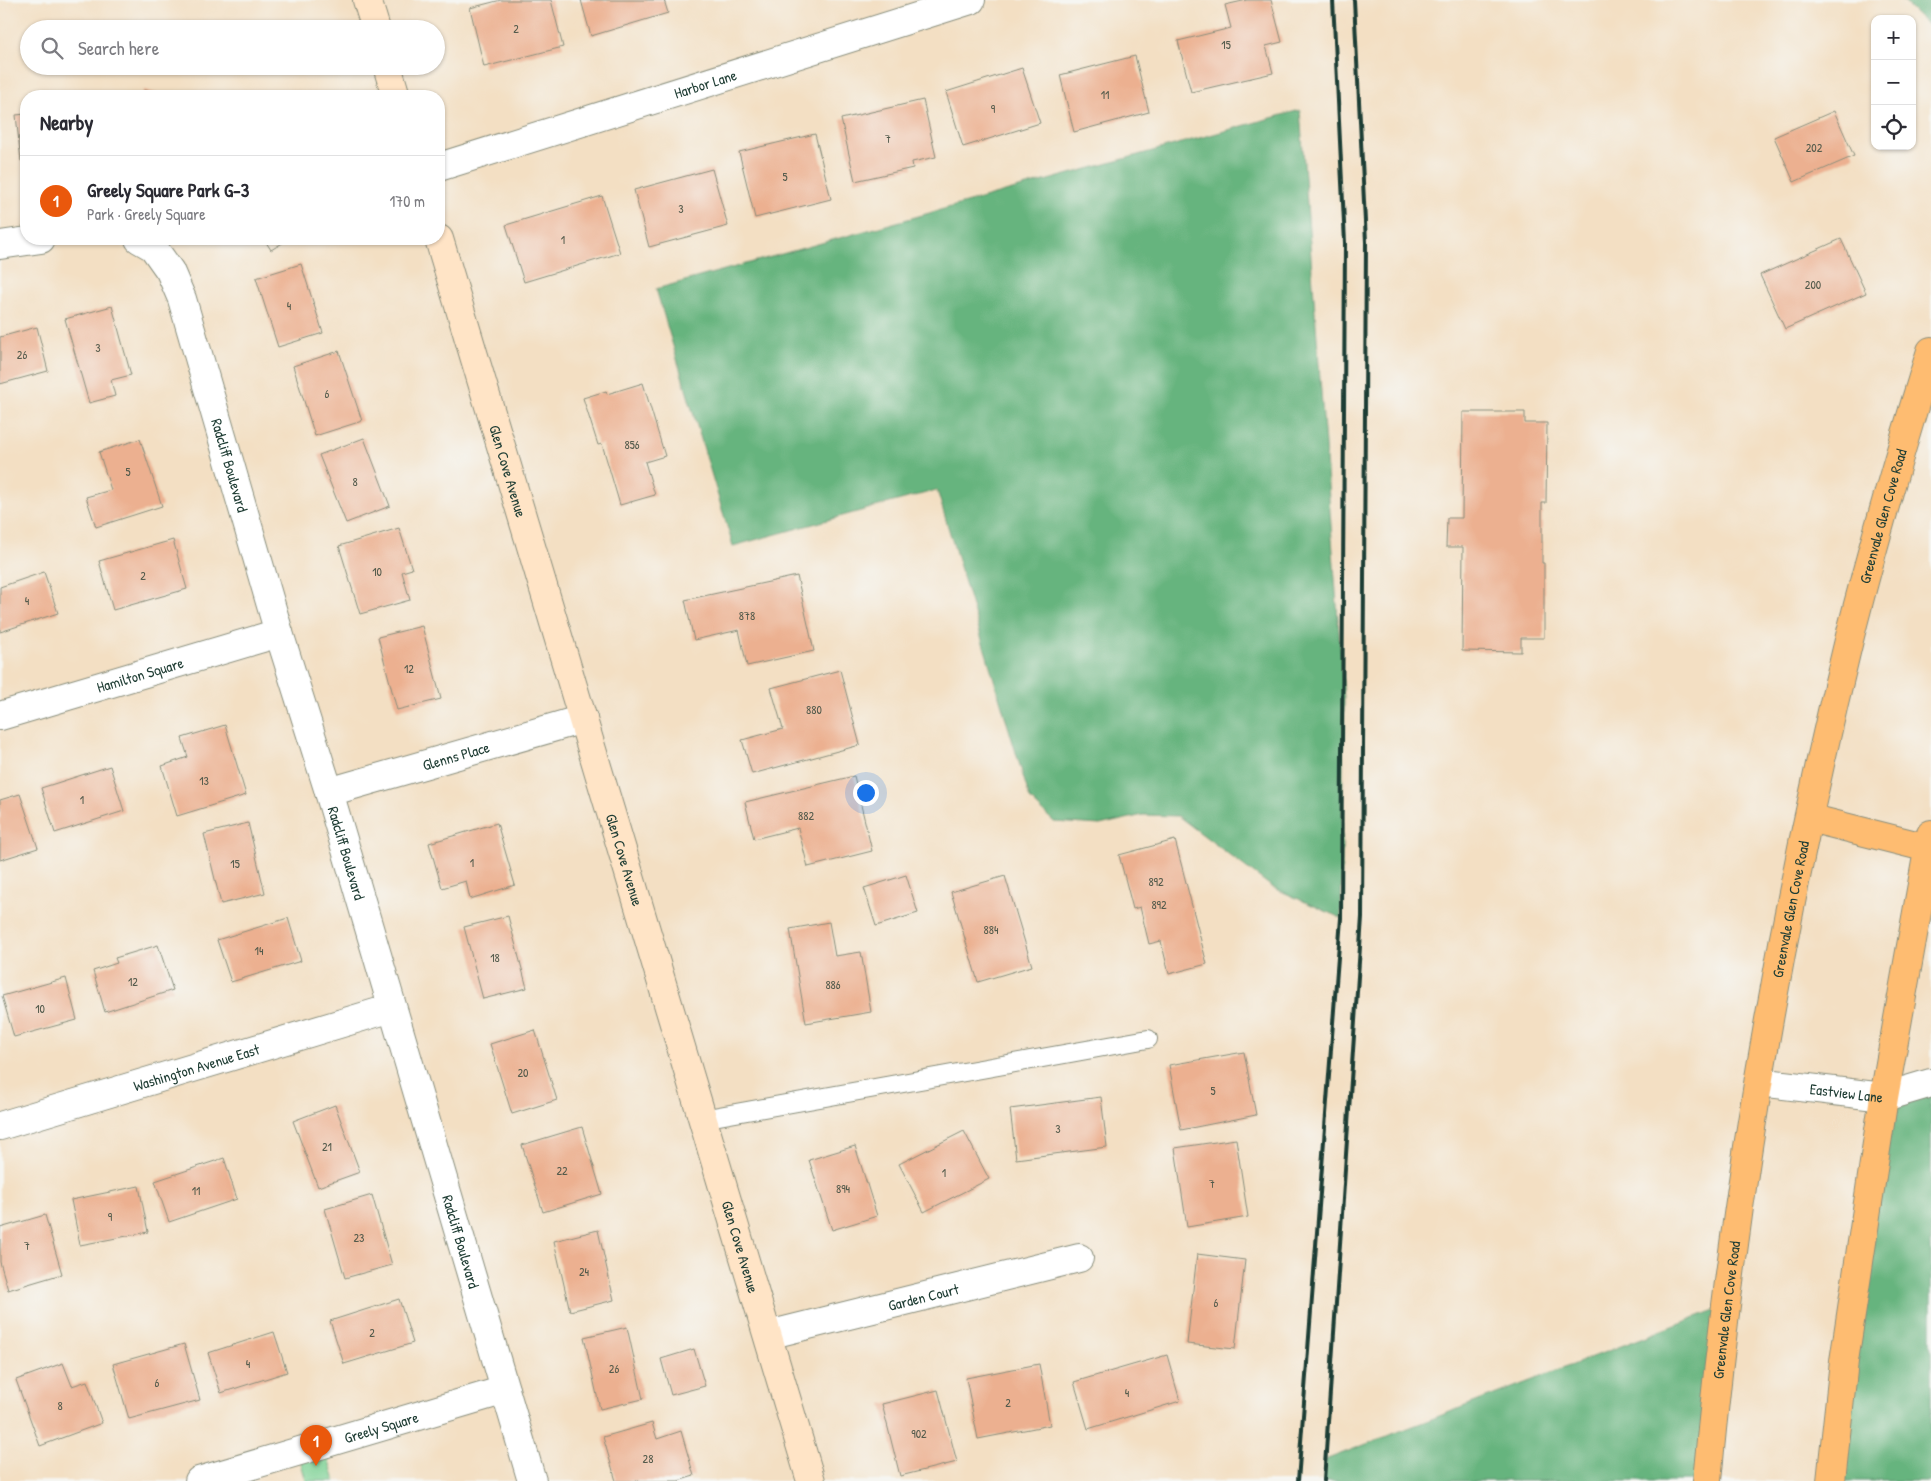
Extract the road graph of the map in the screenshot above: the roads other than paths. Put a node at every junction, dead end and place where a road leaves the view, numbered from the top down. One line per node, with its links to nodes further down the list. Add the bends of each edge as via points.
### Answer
1 (368, 0): 3 (main road)
2 (971, 0): 6 (street, Harbor Lane)
3 (374, 20)
4 (390, 75): 5 (main road)
5 (394, 90)
6 (445, 164)
7 (20, 242): 8 (street)
8 (0, 245)
9 (150, 245): 12 (street, Radcliff Boulevard, via 170,271 182,299)
10 (441, 245): 14 (main road, Glen Cove Avenue)
11 (1931, 351): 16 (main road, Greenvale Glen Cove Road, via 1854,623)
12 (279, 633): 13 (street, Hamilton Square); 15 (street, Radcliff Boulevard)
13 (0, 716)
14 (583, 719): 15 (street, Glenns Place); 23 (main road, Glen Cove Avenue)
15 (329, 792): 18 (street, Radcliff Boulevard)
16 (1808, 818): 17 (main road); 20 (main road, Greenvale Glen Cove Road)
17 (1929, 841): 22 (main road)
18 (392, 1008): 24 (street, Washington Avenue East); 27 (street, Radcliff Boulevard)
19 (1148, 1039): 23 (lane)
20 (1759, 1082): 22 (street, Eastview Lane); 31 (main road, Greenvale Glen Cove Road, via 1732,1263)
21 (1931, 1082): 22 (street, Eastview Lane)
22 (1884, 1097): 32 (main road, via 1844,1361)
23 (702, 1119): 26 (main road, Glen Cove Avenue)
24 (0, 1126)
25 (1079, 1258): 26 (street, Garden Court)
26 (768, 1335): 30 (main road, Glen Cove Avenue)
27 (505, 1390): 28 (street, Greely Square); 29 (street, Radcliff Boulevard)
28 (199, 1481)
29 (532, 1481)
30 (811, 1481)
31 (1707, 1481)
32 (1831, 1481)

